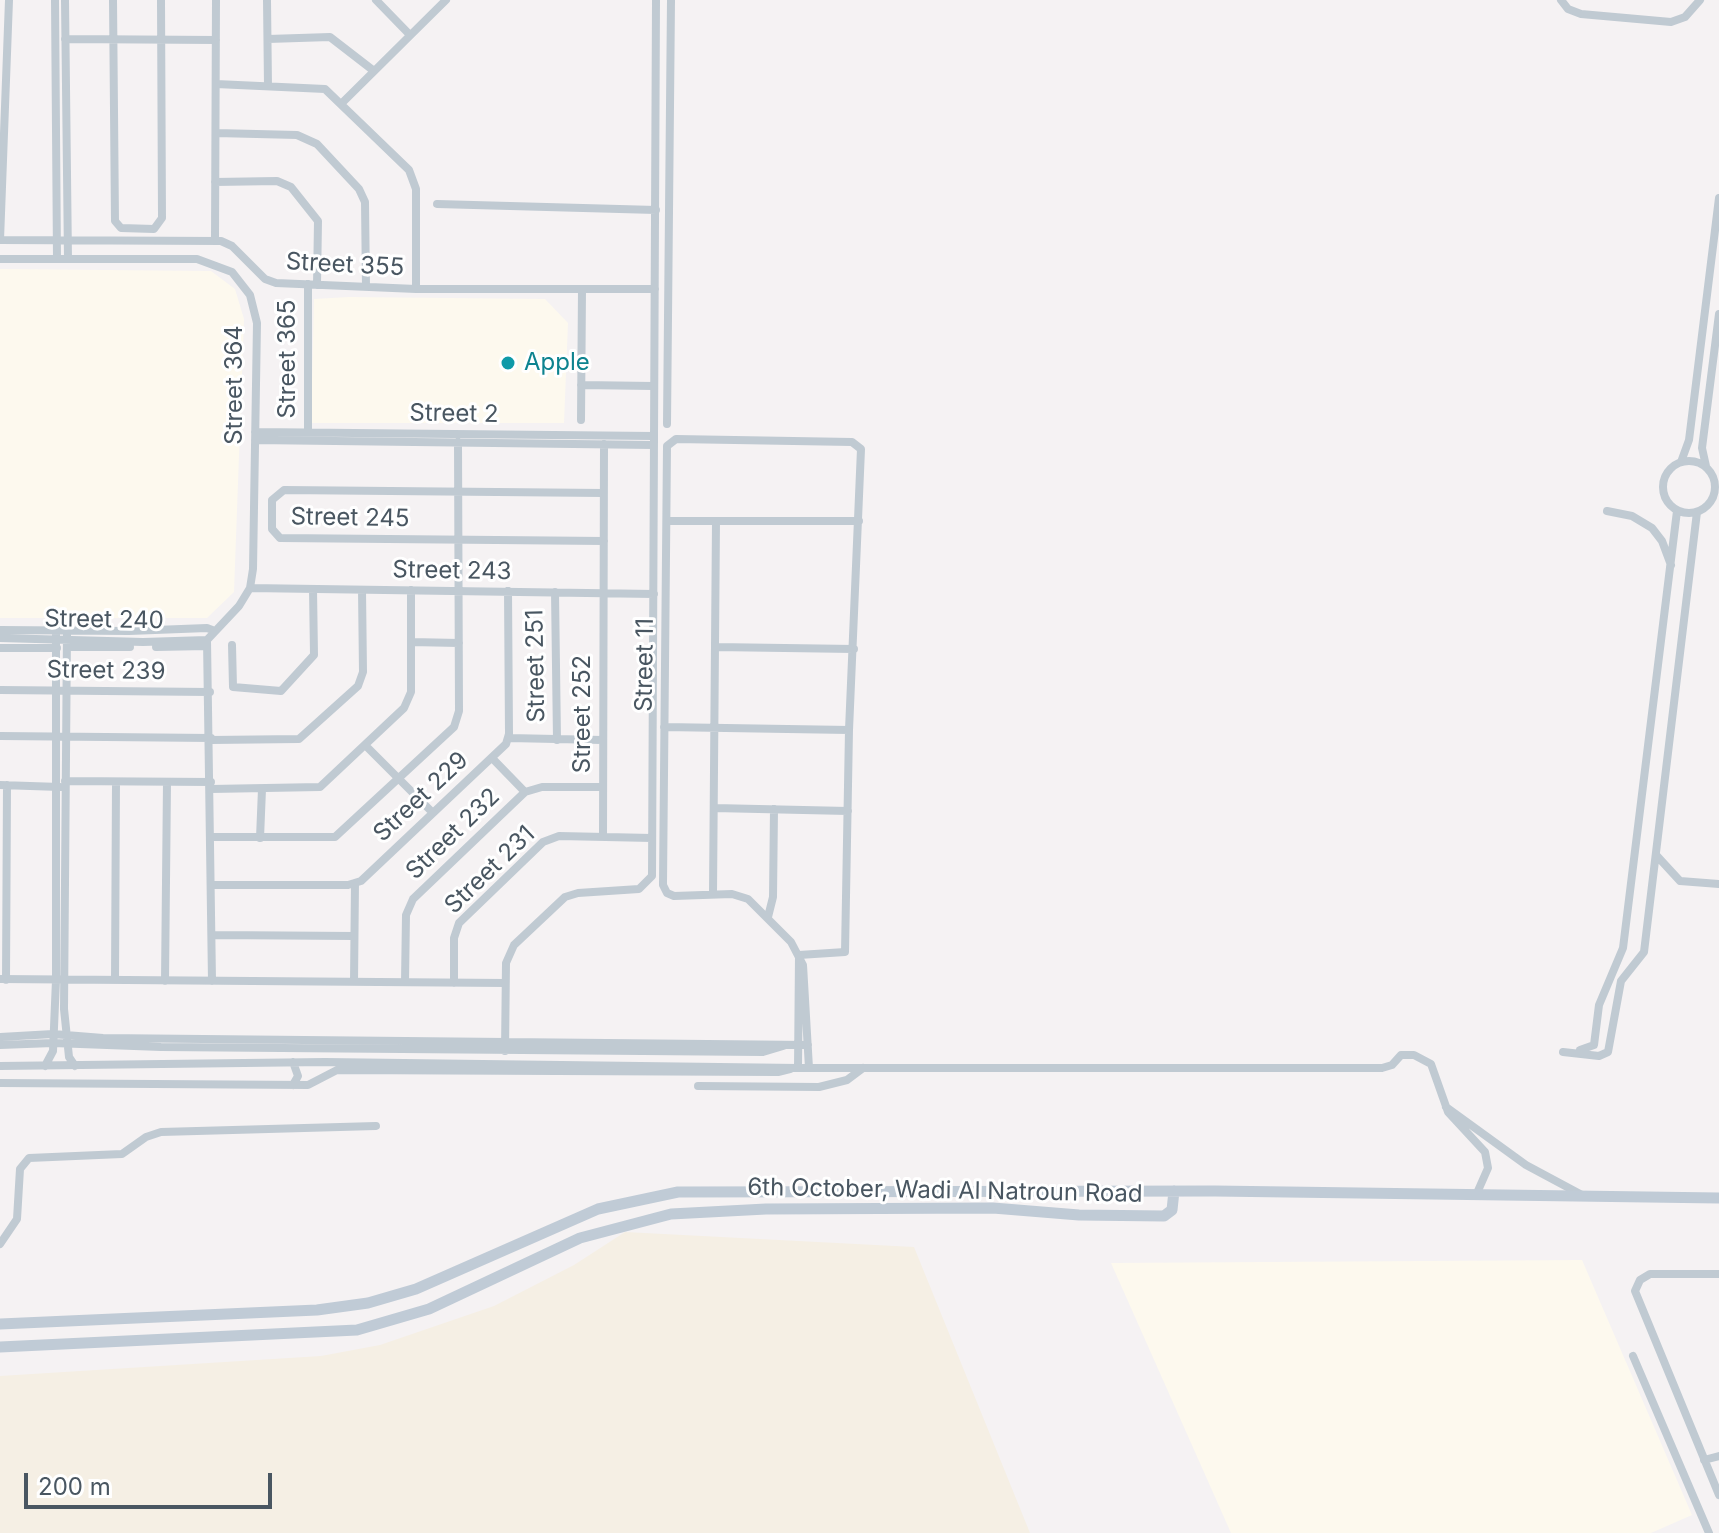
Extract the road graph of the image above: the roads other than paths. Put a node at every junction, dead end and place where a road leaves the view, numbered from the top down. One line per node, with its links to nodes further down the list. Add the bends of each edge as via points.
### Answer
1 (9, 0): 15 (street)
2 (55, 0): 33 (street)
3 (65, 0): 16 (street)
4 (113, 0): 18 (street)
5 (161, 0): 19 (street)
6 (216, 0): 20 (street)
7 (267, 0): 17 (street)
8 (376, 0): 14 (street)
9 (656, 0): 29 (street, Street 11)
10 (671, 0): 48 (street)
11 (1561, 0): 12 (street, via 1581,14 1671,22 1685,17)
12 (1700, 0)
13 (440, 2): 14 (street)
14 (410, 35): 21 (street)
15 (5, 37): 30 (street)
16 (65, 39): 18 (street); 31 (street)
17 (268, 39): 21 (street, via 330,37); 23 (street)
18 (113, 40): 19 (street); 19 (street, via 115,221 121,228 154,229 162,218)
19 (161, 40): 20 (street)
20 (216, 40): 22 (street)
21 (374, 71): 24 (street)
22 (216, 84): 23 (street); 25 (street)
23 (268, 86): 24 (street, via 321,88)
24 (342, 103): 41 (street, via 414,178)
25 (216, 133): 26 (street); 40 (street, via 297,135 317,144 365,202)
26 (215, 182): 32 (street); 39 (street, Street 365, via 277,181 291,187 318,221)
27 (1719, 198): 55 (street, via 1689,440)
28 (437, 204): 29 (street)
29 (656, 210): 43 (street, Street 11)
30 (0, 240): 33 (street)
31 (68, 240): 32 (street); 33 (street); 37 (street)
32 (215, 240): 34 (street, Street 355)
33 (57, 241): 36 (street)
34 (244, 258): 38 (street); 39 (street, Street 355, via 270,282)
35 (0, 259): 36 (street)
36 (57, 259): 37 (street)
37 (68, 259): 38 (street, via 197,259)
38 (232, 272): 50 (street, Street 364, via 255,308)
39 (313, 285): 40 (street, Street 355); 49 (street, Street 365)
40 (366, 287): 41 (street, Street 355)
41 (416, 289): 42 (street, Street 355)
42 (582, 289): 43 (street, Street 355); 45 (street)
43 (655, 289): 46 (street, Street 11)
44 (1719, 314): 56 (street, via 1702,448)
45 (581, 385): 46 (street); 47 (street)
46 (653, 386): 52 (street, Street 11)
47 (581, 420)
48 (667, 424)
49 (308, 433): 50 (street, Street 2); 51 (street, Street 2)
50 (255, 436): 51 (street, Street 2); 69 (street, Street 364)
51 (447, 438): 52 (street, Street 2); 53 (street, Street 2)
52 (653, 441): 54 (street, Street 2); 77 (street, Street 11)
53 (458, 442): 54 (street, Street 2); 58 (street)
54 (604, 444): 59 (street, Street 252)
55 (1681, 462): 56 (street); 61 (street, via 1663,483 1666,499)
56 (1706, 467): 57 (street)
57 (1717, 478): 62 (street, via 1713,498)
58 (459, 493): 59 (street, Street 245); 66 (street); 66 (street, Street 245, via 284,490 272,500 272,529 280,538)
59 (603, 493): 67 (street, Street 252)
60 (1607, 511): 68 (street, via 1632,516 1652,528)
61 (1677, 511): 62 (street); 68 (street)
62 (1697, 512): 124 (street)
63 (667, 521): 64 (street); 65 (street, Street 11, via 667,446 679,438 856,443 862,453); 95 (street, Street 11)
64 (716, 521): 65 (street); 89 (street)
65 (859, 521): 91 (street)
66 (459, 540): 67 (street, Street 245); 73 (street)
67 (604, 541): 76 (street, Street 252)
68 (1673, 570): 133 (street)
69 (250, 588): 70 (street, Street 243); 81 (street)
70 (313, 589): 71 (street, Street 243); 88 (street, via 314,655 281,691 233,687)
71 (362, 590): 72 (street, Street 243); 102 (street, via 363,672 358,686 299,739)
72 (411, 590): 73 (street, Street 243); 83 (street)
73 (459, 591): 74 (street, Street 243); 85 (street)
74 (508, 591): 75 (street, Street 243); 101 (street)
75 (555, 592): 76 (street, Street 243); 103 (street, Street 251)
76 (604, 593): 77 (street, Street 243); 104 (street, Street 252)
77 (654, 594): 123 (street, Street 11)
78 (0, 630): 79 (street)
79 (56, 630): 80 (street); 86 (street)
80 (67, 630): 81 (street); 87 (street)
81 (215, 631): 84 (street)
82 (0, 638): 86 (street, Street 240)
83 (411, 642): 85 (street); 105 (street, via 410,698)
84 (207, 643): 87 (street, Street 240); 94 (street)
85 (459, 643): 107 (street, via 457,722)
86 (57, 644): 87 (street, Street 240); 90 (street); 93 (street)
87 (67, 644): 93 (street)
88 (232, 645)
89 (715, 647): 91 (street); 96 (street)
90 (0, 648)
91 (854, 649): 97 (street)
92 (0, 690): 93 (street, Street 239)
93 (61, 690): 94 (street, Street 239); 99 (street); 100 (street)
94 (210, 692): 102 (street)
95 (664, 727): 96 (street); 128 (street, Street 11, via 663,885 674,896)
96 (714, 728): 97 (street); 116 (street)
97 (849, 730): 118 (street)
98 (0, 736): 99 (street)
99 (55, 736): 100 (street); 111 (street)
100 (66, 736): 102 (street); 111 (street)
101 (509, 738): 103 (street); 106 (street, Street 229)
102 (211, 739): 112 (street)
103 (557, 740): 104 (street)
104 (602, 740): 113 (street, Street 252)
105 (365, 745): 107 (street); 114 (street, via 320,787)
106 (492, 758): 115 (street); 119 (street, Street 229)
107 (399, 779): 119 (street); 122 (street, via 335,837)
108 (116, 782): 109 (street); 111 (street); 137 (street)
109 (167, 782): 112 (street); 138 (street)
110 (3, 785): 111 (street); 135 (street)
111 (62, 785): 136 (street)
112 (211, 785): 114 (street); 121 (street)
113 (602, 787): 115 (street, Street 232); 120 (street, Street 252)
114 (262, 789): 122 (street)
115 (525, 792): 141 (street, Street 232, via 410,904)
116 (714, 808): 117 (street); 128 (street)
117 (774, 809): 118 (street); 129 (street)
118 (848, 811): 132 (street, via 845,952)
119 (433, 813): 125 (street, Street 229)
120 (603, 836): 123 (street, Street 231); 142 (street, Street 231, via 559,836 543,842 462,919 455,933)
121 (211, 837): 122 (street); 127 (street)
122 (260, 838)
123 (652, 838): 143 (street, Street 11, via 652,876 639,889 565,897 510,950)
124 (1657, 856): 126 (street, via 1680,881); 134 (street, via 1644,952)
125 (355, 883): 127 (street); 131 (street)
126 (1719, 884)
127 (211, 885): 130 (street)
128 (713, 894): 129 (street, via 741,896)
129 (768, 917): 132 (street)
130 (212, 935): 131 (street); 139 (street)
131 (354, 936): 140 (street)
132 (799, 955): 148 (street)
133 (1619, 964): 134 (street); 149 (street, via 1599,1005)
134 (1631, 968): 151 (street, via 1619,988 1611,1045)
135 (3, 980): 136 (street)
136 (60, 980): 137 (street); 145 (street); 146 (street)
137 (115, 980): 138 (street)
138 (165, 981): 139 (street)
139 (212, 981): 140 (street)
140 (354, 982): 141 (street)
141 (405, 982): 142 (street)
142 (454, 983): 143 (street)
143 (505, 983): 150 (street)
144 (0, 1037): 145 (street)
145 (53, 1038): 146 (street); 147 (street); 155 (street, via 52,1057)
146 (68, 1039): 150 (street); 156 (street)
147 (0, 1045)
148 (803, 1045): 150 (street); 158 (street); 159 (street)
149 (1594, 1045): 151 (street); 151 (street, via 1563,1052)
150 (505, 1046)
151 (1605, 1054)
152 (293, 1062): 153 (street); 156 (street); 163 (street, via 298,1076)
153 (325, 1062): 157 (street); 161 (street)
154 (0, 1066): 155 (street)
155 (45, 1066): 156 (street)
156 (75, 1066)
157 (686, 1068): 158 (street); 161 (street, via 337,1070)
158 (794, 1068): 159 (street)
159 (809, 1068): 160 (street)
160 (863, 1068): 164 (street, via 847,1080 819,1087); 165 (street, via 1382,1068 1401,1055 1414,1055 1431,1064)
161 (327, 1075): 163 (street, via 316,1083)
162 (0, 1083): 163 (street)
163 (293, 1085)
164 (698, 1086)
165 (1445, 1107): 168 (street, via 1485,1152 1487,1176); 169 (street, via 1526,1165)
166 (376, 1126): 171 (street, via 161,1132 122,1154 29,1158 20,1169 17,1219)
167 (1174, 1191): 168 (street, 6th October, Wadi Al Natroun Road); 173 (street, 6th October, Wadi Al Natroun Road, via 678,1192 598,1209 416,1289 368,1303 317,1310); 174 (street, 6th October, Wadi Al Natroun Road, via 1172,1210 1164,1216 993,1208 671,1214 580,1238 429,1309 357,1330)
168 (1477, 1193): 169 (street, 6th October, Wadi Al Natroun Road)
169 (1583, 1195): 170 (street, 6th October, Wadi Al Natroun Road)
170 (1719, 1198)
171 (0, 1244)
172 (1719, 1274): 177 (street, via 1650,1274 1635,1291)
173 (0, 1324)
174 (0, 1347)
175 (1633, 1356): 181 (street)
176 (1719, 1456): 177 (street)
177 (1704, 1460): 179 (street)
178 (1719, 1468): 179 (street)
179 (1709, 1471): 180 (street)
180 (1719, 1495)
181 (1709, 1533)

